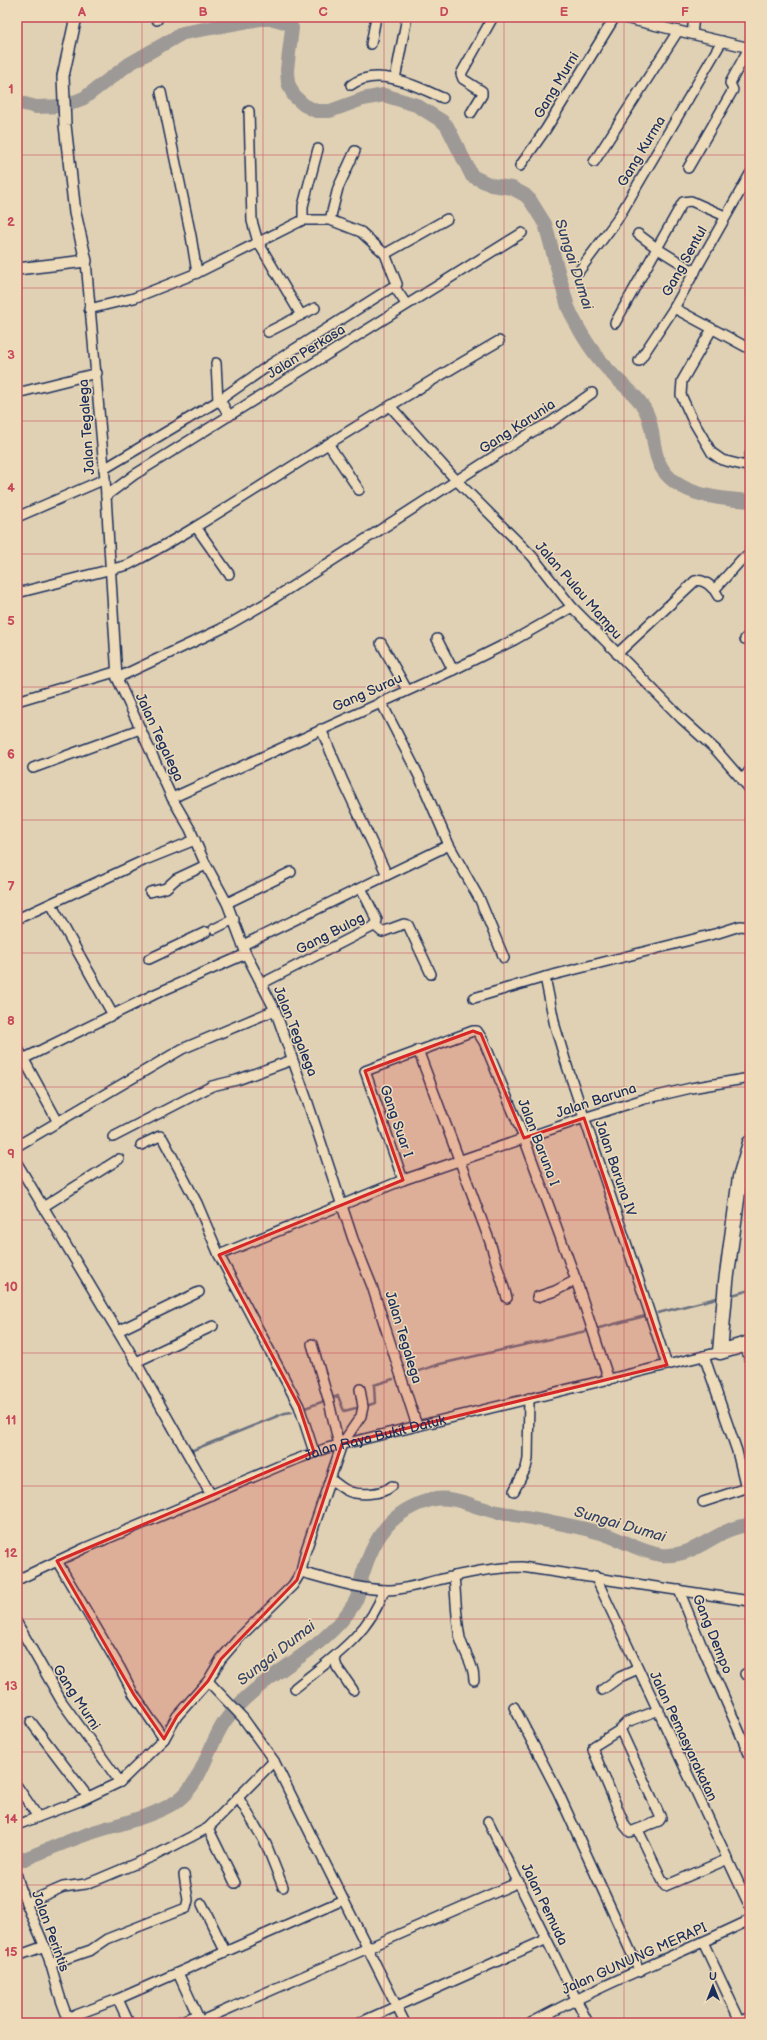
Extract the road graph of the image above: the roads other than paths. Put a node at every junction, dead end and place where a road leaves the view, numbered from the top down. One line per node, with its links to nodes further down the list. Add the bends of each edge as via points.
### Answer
1 (76, 17): 34 (street, Jalan Tegalega, via 63,76 75,213)
2 (376, 17): 11 (street)
3 (407, 17): 13 (street)
4 (493, 17): 18 (street, via 461,74 463,79 482,91)
5 (614, 17): 22 (street, Gang Murni, via 546,129)
6 (620, 17): 8 (street)
7 (694, 17): 9 (street)
8 (678, 30): 9 (street); 21 (street)
9 (692, 34): 10 (street)
10 (722, 41): 12 (street); 36 (street, Gang Kurma, via 617,220)
11 (371, 44)
12 (750, 48): 23 (street, via 730,83 734,90)
13 (395, 79): 14 (street, via 365,78); 16 (street)
14 (351, 85)
15 (161, 92): 38 (street)
16 (443, 98)
17 (249, 111): 31 (street, via 250,195 252,221)
18 (471, 113)
19 (318, 149): 27 (street, via 303,206)
20 (355, 151): 28 (street, via 338,188)
21 (594, 162)
22 (520, 166)
23 (688, 168)
24 (750, 174): 25 (street, Gang Sentul)
25 (725, 216): 32 (street, via 691,201 685,201); 37 (street, Gang Sentul)
26 (447, 219): 33 (street)
27 (303, 220): 28 (street); 31 (street)
28 (330, 220): 33 (street, via 361,232)
29 (522, 233): 40 (street, Jalan Perkasa)
30 (638, 234): 32 (street)
31 (258, 242): 38 (street); 44 (street)
32 (658, 249): 37 (street); 45 (street)
33 (385, 254): 39 (street, via 397,284)
34 (86, 261): 35 (street); 43 (street, Jalan Tegalega)
35 (17, 269)
36 (580, 271)
37 (694, 272): 42 (street, Gang Sentul)
38 (197, 273): 43 (street, via 134,298)
39 (394, 286): 40 (street); 55 (street)
40 (406, 304): 57 (street, Jalan Perkasa)
41 (315, 308): 44 (street)
42 (674, 308): 46 (street, Gang Sentul); 50 (street)
43 (89, 309): 52 (street, Jalan Tegalega)
44 (301, 315): 47 (street)
45 (615, 323)
46 (712, 328): 49 (street, Gang Sentul); 60 (street, via 682,380 682,395 692,419 712,453 722,460)
47 (268, 332)
48 (499, 341): 56 (street)
49 (750, 349)
50 (639, 361)
51 (216, 363): 55 (street)
52 (97, 373): 53 (street); 61 (street, Jalan Tegalega)
53 (17, 393)
54 (592, 394): 63 (street, Gang Karunia)
55 (218, 400): 57 (street); 61 (street)
56 (390, 406): 58 (street); 63 (street, Jalan Pulau Mampu)
57 (229, 416): 65 (street, Jalan Perkasa)
58 (329, 445): 64 (street); 67 (street)
59 (750, 455): 60 (street)
60 (749, 467)
61 (104, 469): 62 (street, Jalan Tegalega)
62 (105, 479): 65 (street, Jalan Tegalega); 66 (street)
63 (456, 480): 72 (street, Jalan Pulau Mampu, via 532,556); 77 (street, Gang Karunia, via 240,618)
64 (359, 490)
65 (106, 496): 69 (street, Jalan Tegalega)
66 (17, 517)
67 (196, 527): 69 (street, via 128,565); 70 (street)
68 (750, 555): 75 (street, via 742,559 716,592 702,581 695,581)
69 (109, 570): 71 (street); 77 (street, Jalan Tegalega)
70 (229, 574)
71 (17, 593)
72 (572, 607): 75 (street, Jalan Pulau Mampu); 76 (street, Gang Surau, via 514,640)
73 (437, 639): 76 (street)
74 (381, 643): 78 (street)
75 (617, 654): 85 (street, Jalan Pulau Mampu, via 716,750)
76 (453, 670): 78 (street, Gang Surau)
77 (116, 675): 79 (street, Gang Karunia); 81 (street, Jalan Tegalega)
78 (407, 690): 80 (street, Gang Surau)
79 (17, 701)
80 (381, 702): 82 (street, Gang Surau); 89 (street, via 419,776)
81 (140, 729): 83 (street); 87 (street, Jalan Tegalega)
82 (321, 729): 87 (street, Gang Surau); 92 (street)
83 (33, 768)
84 (750, 770): 85 (street)
85 (742, 781): 86 (street, Jalan Pulau Mampu)
86 (750, 789)
87 (172, 798): 88 (street, Jalan Tegalega)
88 (195, 840): 90 (street, Jalan Tegalega); 96 (street, via 145,860)
89 (449, 845): 92 (street); 102 (street, via 480,900)
90 (206, 865): 94 (street, via 176,879 166,888); 95 (street, Jalan Tegalega)
91 (291, 872): 95 (street)
92 (387, 875): 93 (street)
93 (360, 888): 99 (street, Gang Bulog, via 377,920); 101 (street)
94 (150, 892)
95 (227, 903): 98 (street, Jalan Tegalega)
96 (51, 904): 97 (street); 109 (street)
97 (17, 919)
98 (234, 919): 101 (street, Jalan Tegalega); 103 (street)
99 (375, 926): 104 (street, via 382,932 404,924 408,925); 106 (street, Gang Bulog)
100 (750, 927): 105 (street, via 740,926)
101 (245, 949): 106 (street, Jalan Tegalega); 109 (street)
102 (504, 958)
103 (149, 959)
104 (431, 974)
105 (545, 977): 107 (street); 116 (street, Jalan Baruna IV, via 555,1026)
106 (261, 984): 108 (street, Jalan Tegalega)
107 (474, 998)
108 (275, 1010): 113 (street, Jalan Tegalega); 117 (street, via 182,1049)
109 (113, 1015): 112 (street)
110 (17, 1047): 112 (street)
111 (418, 1050): 114 (street, Jalan Baruna I); 119 (street, Jalan Baruna I, via 473,1031 479,1032); 124 (street)
112 (24, 1058): 117 (street)
113 (292, 1060): 118 (street, via 237,1080 212,1086); 127 (street, Jalan Tegalega)
114 (365, 1071): 126 (street, Gang Suar I)
115 (750, 1078): 116 (street, Jalan Baruna, via 644,1099)
116 (584, 1118): 119 (street, Jalan Baruna); 142 (street, Jalan Baruna IV)
117 (58, 1122): 122 (street)
118 (113, 1137)
119 (524, 1138): 124 (street, Jalan Baruna); 130 (street, Jalan Baruna I)
120 (750, 1143): 138 (main road, via 742,1163 738,1184)
121 (141, 1145): 129 (street, via 162,1137 194,1197)
122 (17, 1146)
123 (119, 1159): 128 (street)
124 (459, 1160): 126 (street, Jalan Baruna); 133 (street, via 490,1242)
125 (17, 1163): 128 (street)
126 (403, 1180): 127 (street, Jalan Baruna)
127 (341, 1205): 129 (street, Jalan Baruna); 146 (street, Jalan Tegalega, via 370,1279)
128 (43, 1207): 135 (street)
129 (219, 1255): 148 (street, via 299,1406)
130 (576, 1280): 132 (street); 143 (street, Jalan Baruna I)
131 (200, 1292): 135 (street)
132 (537, 1297)
133 (507, 1298)
134 (213, 1326): 141 (street)
135 (118, 1331): 141 (street)
136 (312, 1344): 147 (street)
137 (747, 1344): 138 (main road, Jalan Raya Bukit Datuk); 140 (street)
138 (720, 1352): 139 (street, Jalan Raya Bukit Datuk)
139 (704, 1356): 142 (street, Jalan Raya Bukit Datuk); 153 (street, via 745,1484 743,1489)
140 (750, 1359)
141 (136, 1362): 152 (street)
142 (667, 1366): 143 (street, Jalan Raya Bukit Datuk)
143 (609, 1380): 145 (street, Jalan Raya Bukit Datuk)
144 (360, 1389): 147 (street, via 363,1407 361,1416)
145 (529, 1398): 146 (street, Jalan Raya Bukit Datuk); 151 (street, via 528,1459)
146 (417, 1426): 147 (street, Jalan Raya Bukit Datuk)
147 (340, 1444): 148 (street, Jalan Raya Bukit Datuk); 149 (street)
148 (314, 1452): 152 (street, Jalan Raya Bukit Datuk)
149 (330, 1479): 150 (street, via 346,1490 357,1493 384,1491); 155 (street)
150 (392, 1486)
151 (514, 1491)
152 (211, 1495): 154 (street, Jalan Raya Bukit Datuk)
153 (703, 1502)
154 (57, 1561): 158 (street, Jalan Raya Bukit Datuk); 174 (street, via 134,1695)
155 (301, 1572): 159 (street); 166 (street, via 293,1585 220,1659)
156 (454, 1576): 157 (street, via 498,1568 522,1567); 159 (street, via 399,1590); 165 (street, via 462,1647 473,1668)
157 (595, 1576): 160 (street); 164 (street, Jalan Pemasyarakatan)
158 (17, 1580)
159 (384, 1590): 163 (street, via 378,1606 361,1631)
160 (679, 1590): 161 (street); 175 (street, Gang Dempo)
161 (749, 1602)
162 (17, 1623): 177 (street, Gang Murni, via 62,1702)
163 (334, 1657): 167 (street); 168 (street, via 337,1667)
164 (638, 1669): 169 (street, via 620,1677); 171 (street, Jalan Pemasyarakatan)
165 (474, 1680)
166 (208, 1681): 174 (street, via 177,1716); 176 (street, via 243,1718)
167 (295, 1688)
168 (352, 1690)
169 (602, 1690)
170 (514, 1707): 204 (street, via 558,1792)
171 (659, 1710): 173 (street, via 627,1722); 186 (street, Jalan Pemasyarakatan)
172 (31, 1722): 179 (street)
173 (620, 1729): 185 (street, via 661,1818 659,1822); 185 (street, via 594,1746 593,1750 625,1826 630,1832)
174 (164, 1739): 177 (street)
175 (750, 1756)
176 (274, 1761): 180 (street); 192 (street)
177 (120, 1782): 179 (street)
178 (17, 1786): 181 (street)
179 (88, 1797): 181 (street)
180 (238, 1797): 184 (street); 191 (street, via 266,1844)
181 (38, 1817): 183 (street)
182 (488, 1821): 189 (street, Jalan Pemuda)
183 (17, 1825)
184 (208, 1828): 190 (street); 193 (street, via 156,1855 99,1879 86,1884 63,1887)
185 (638, 1830): 186 (street, via 665,1886)
186 (728, 1859): 195 (street, Jalan Pemasyarakatan)
187 (184, 1875): 203 (street, via 188,1900 186,1908 106,1939 91,1950)
188 (17, 1878): 193 (street, Jalan Perintis)
189 (519, 1882): 197 (street, Jalan Pemuda); 200 (street)
190 (235, 1883)
191 (283, 1887)
192 (343, 1900): 200 (street); 201 (street)
193 (26, 1902): 199 (street, Jalan Perintis)
194 (202, 1904): 201 (street)
195 (750, 1907)
196 (750, 1920): 198 (street, Jalan GUNUNG MERAPI)
197 (545, 1940): 206 (street, Jalan Pemuda); 208 (street)
198 (702, 1942): 204 (street, Jalan GUNUNG MERAPI); 218 (street)
199 (45, 1946): 202 (street); 203 (street, Jalan Perintis)
200 (367, 1948): 208 (street); 210 (street)
201 (225, 1951): 205 (street)
202 (17, 1956)
203 (50, 1964): 211 (street, Jalan Perintis)
204 (640, 1972): 206 (street, Jalan GUNUNG MERAPI)
205 (178, 1973): 207 (street); 210 (street)
206 (577, 1998): 216 (street, Jalan GUNUNG MERAPI); 217 (street, Jalan Pemuda)
207 (118, 1999): 211 (street); 212 (street)
208 (396, 2006): 214 (street); 215 (street)
209 (750, 2018): 218 (street)
210 (200, 2019): 213 (street)
211 (64, 2022)
212 (129, 2023)
213 (176, 2023)
214 (359, 2023)
215 (405, 2023)
216 (531, 2023)
217 (588, 2023)
218 (740, 2023)

